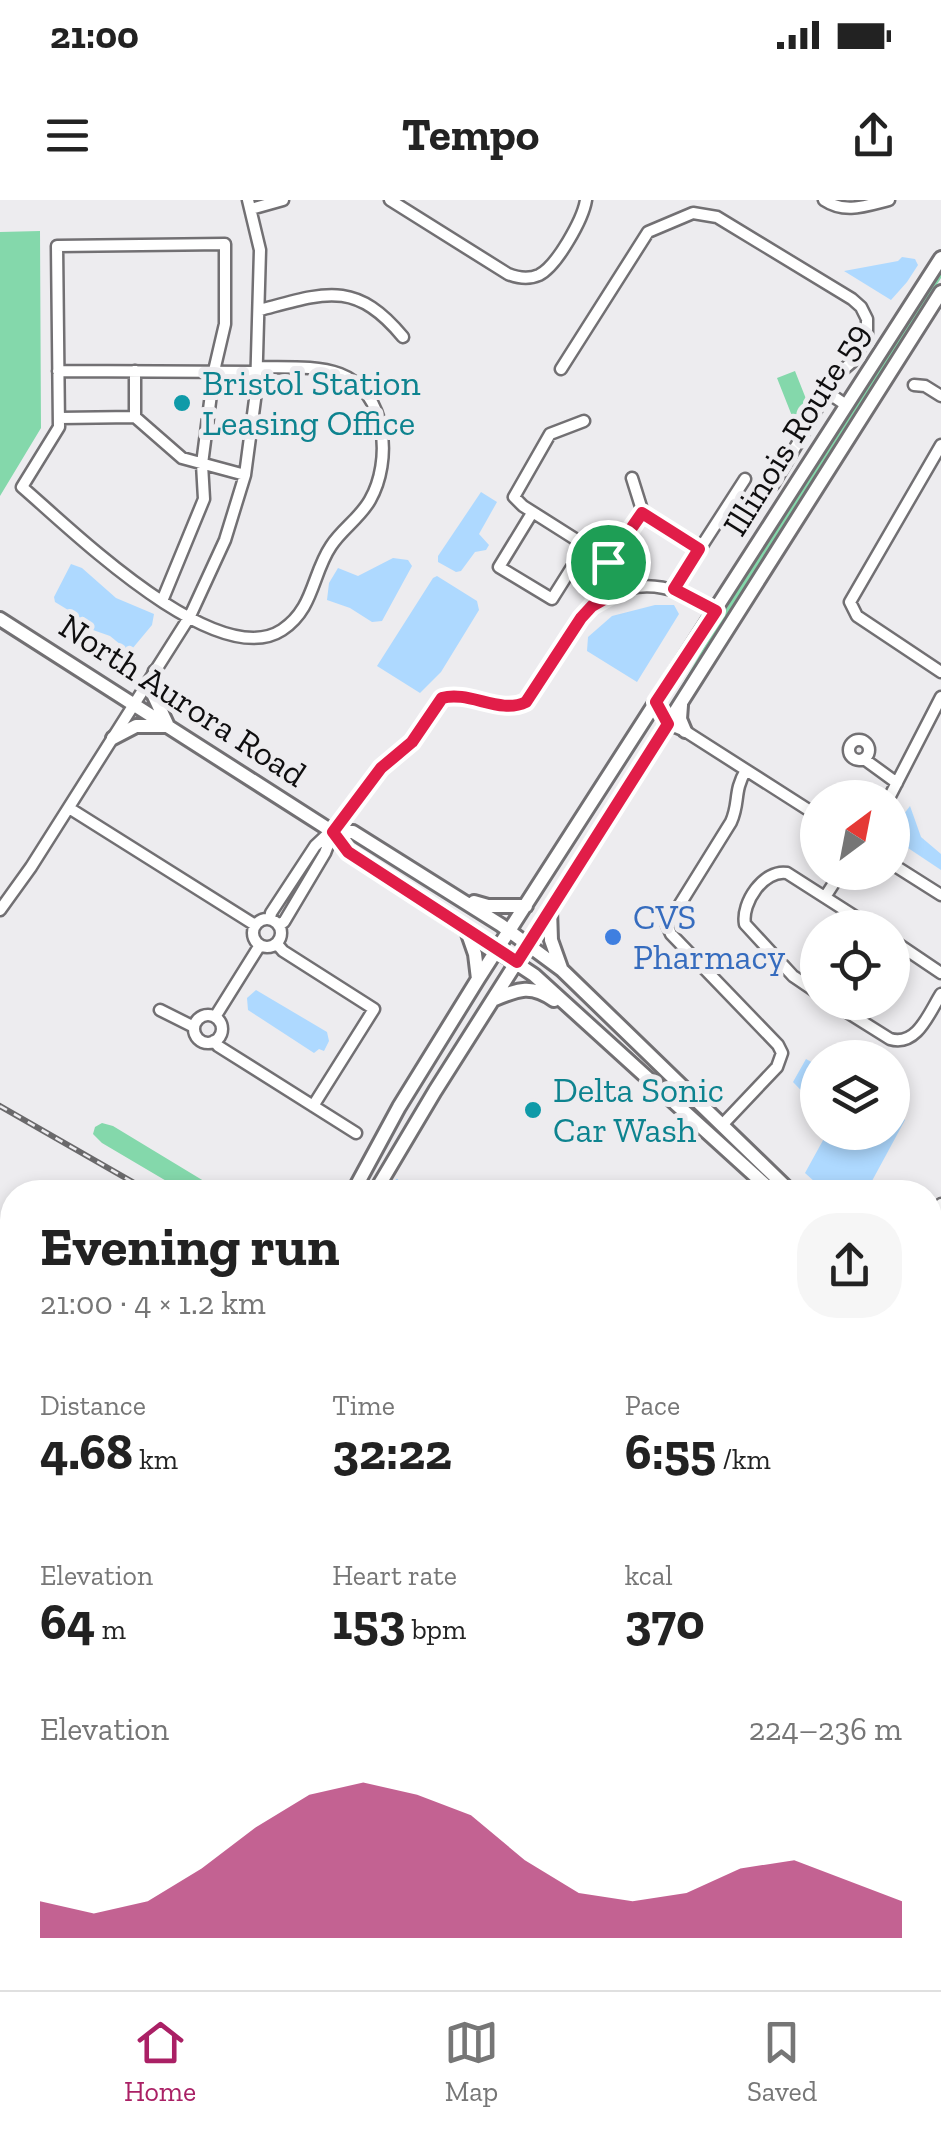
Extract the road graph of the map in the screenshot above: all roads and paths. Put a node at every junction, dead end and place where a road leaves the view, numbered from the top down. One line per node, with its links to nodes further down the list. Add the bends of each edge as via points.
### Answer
1 (284, 200): 6 (street)
2 (390, 200): 3 (street, via 508,274 526,278 554,261)
3 (586, 200)
4 (824, 200): 5 (street, via 845,209)
5 (888, 200)
6 (250, 205): 9 (street, via 260,250)
7 (941, 258): 19 (main road, Illinois Route 59)
8 (941, 292): 44 (main road, Illinois Route 59)
9 (260, 310): 10 (street, via 341,294 387,318); 12 (street)
10 (403, 337)
11 (214, 370): 12 (street); 14 (street, via 226,324 225,244 57,246); 15 (street); 24 (street)
12 (257, 370): 25 (street); 38 (street, via 324,370 356,383 380,428 378,482 363,512 328,550 304,608 283,630 246,639)
13 (561, 370): 16 (street, via 648,232 702,212 861,306 867,336)
14 (58, 371): 15 (street); 20 (street)
15 (135, 371): 21 (street)
16 (827, 385): 19 (street); 28 (street)
17 (914, 385): 18 (street)
18 (941, 396)
19 (849, 400): 37 (main road, Illinois Route 59)
20 (59, 418): 21 (street); 36 (street, via 22,486)
21 (135, 418): 24 (street, via 182,458)
22 (584, 420): 29 (street, via 550,434 515,490 515,501)
23 (941, 445): 41 (street, via 850,602 857,616)
24 (202, 464): 25 (street); 36 (street, via 204,500)
25 (244, 474): 38 (street, via 225,540)
26 (632, 478): 30 (street)
27 (745, 479): 32 (street)
28 (773, 484)
29 (532, 513): 31 (street); 31 (street, via 500,567 552,599)
30 (642, 513): 32 (street); 33 (street)
31 (586, 545): 33 (street)
32 (699, 549): 34 (street)
33 (608, 562): 35 (street)
34 (674, 589): 35 (street); 37 (street)
35 (620, 590): 56 (street, via 581,618 526,702 454,696 438,702)
36 (162, 601): 38 (street)
37 (716, 611): 43 (main road, Illinois Route 59)
38 (190, 616): 40 (street)
39 (0, 619): 45 (main road, North Aurora Road)
40 (155, 672): 45 (street); 47 (main road, via 154,696)
41 (941, 672)
42 (941, 697): 53 (street)
43 (656, 702): 46 (main road); 62 (main road, Illinois Route 59)
44 (682, 702): 46 (main road, Illinois Route 59); 48 (main road)
45 (134, 704): 47 (main road, North Aurora Road); 49 (street)
46 (668, 724): 48 (street); 63 (main road, Illinois Route 59)
47 (168, 726): 49 (main road, via 136,726); 56 (main road, North Aurora Road)
48 (685, 731): 51 (street)
49 (113, 738): 55 (street)
50 (864, 759): 52 (street)
51 (746, 770): 54 (street); 89 (street, via 731,822 668,921 671,934 782,1053 778,1067)
52 (892, 780)
53 (899, 780)
54 (800, 804)
55 (70, 808): 64 (street); 67 (street)
56 (333, 832): 60 (main road, North Aurora Road, via 353,832); 66 (street, via 284,922); 68 (main road, North Aurora Road, via 348,852)
57 (910, 875): 59 (street)
58 (830, 890): 61 (street)
59 (941, 895)
60 (459, 898): 62 (main road); 69 (main road, North Aurora Road)
61 (825, 898): 65 (street); 79 (street, via 775,873 743,915)
62 (526, 906): 69 (main road, Illinois Route 59)
63 (550, 909): 71 (main road, Illinois Route 59); 76 (main road, via 551,940)
64 (0, 910)
65 (844, 910)
66 (275, 922): 67 (street); 70 (street, via 282,932)
67 (256, 925): 72 (street)
68 (466, 928): 73 (main road, North Aurora Road); 78 (main road)
69 (511, 931): 71 (main road, North Aurora Road); 73 (main road, Illinois Route 59)
70 (277, 944): 72 (street); 88 (street, via 374,1008)
71 (528, 944): 75 (main road, Illinois Route 59); 76 (main road, North Aurora Road)
72 (260, 945): 83 (street)
73 (499, 950): 75 (main road, North Aurora Road); 78 (main road, Illinois Route 59)
74 (910, 952): 77 (street)
75 (517, 962): 81 (main road, Illinois Route 59); 86 (main road, North Aurora Road)
76 (562, 970): 89 (main road, North Aurora Road)
77 (941, 973)
78 (478, 979): 91 (main road, Illinois Route 59)
79 (800, 982)
80 (941, 994): 84 (street, via 913,1036 901,1042)
81 (492, 1000): 86 (main road, via 532,988); 92 (main road, Illinois Route 59)
82 (160, 1010): 85 (street)
83 (215, 1017): 85 (street, via 202,1016); 87 (street, via 221,1029)
84 (860, 1020)
85 (194, 1027): 87 (street, via 202,1041)
86 (594, 1028): 93 (main road, North Aurora Road)
87 (214, 1041): 88 (street)
88 (313, 1106): 90 (street)
89 (723, 1124): 94 (main road, North Aurora Road)
90 (356, 1133)
91 (359, 1180)
92 (382, 1180)
93 (760, 1180)
94 (778, 1180)

